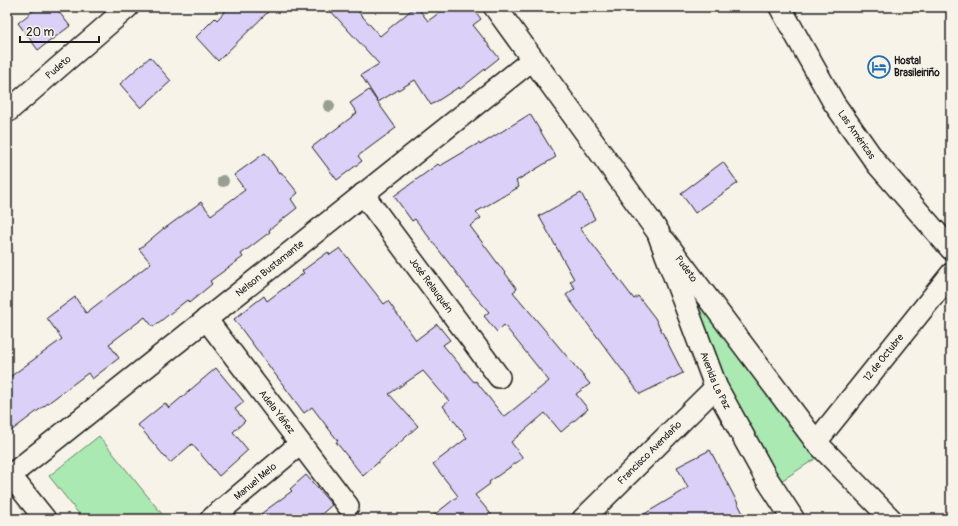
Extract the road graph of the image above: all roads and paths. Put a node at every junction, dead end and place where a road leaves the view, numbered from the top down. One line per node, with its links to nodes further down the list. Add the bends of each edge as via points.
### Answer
1 (128, 7): 5 (street, Pudeto)
2 (495, 7): 4 (street, Pudeto)
3 (780, 7): 8 (street, Las Américas, via 834,103 877,164)
4 (533, 59): 6 (street, Nelson Bustamante); 7 (street, Pudeto)
5 (7, 112)
6 (363, 194): 10 (street, Nelson Bustamante); 11 (street, José Relauquén)
7 (658, 232): 12 (street, Avenida La Paz); 13 (street, Pudeto)
8 (951, 249)
9 (951, 274): 13 (street, 12 de Octubre)
10 (206, 319): 14 (street, Adela Yáñez); 15 (street, Nelson Bustamante)
11 (499, 377)
12 (716, 387): 19 (street, Francisco Avendaño); 20 (street, Avenida La Paz, via 765,476)
13 (816, 442): 21 (street, Pudeto)
14 (300, 444): 16 (street, Adela Yáñez); 18 (street, Manuel Melo)
15 (9, 476): 17 (street)
16 (348, 506)
17 (45, 519)
18 (210, 519)
19 (583, 519)
20 (793, 519)
21 (891, 519)

